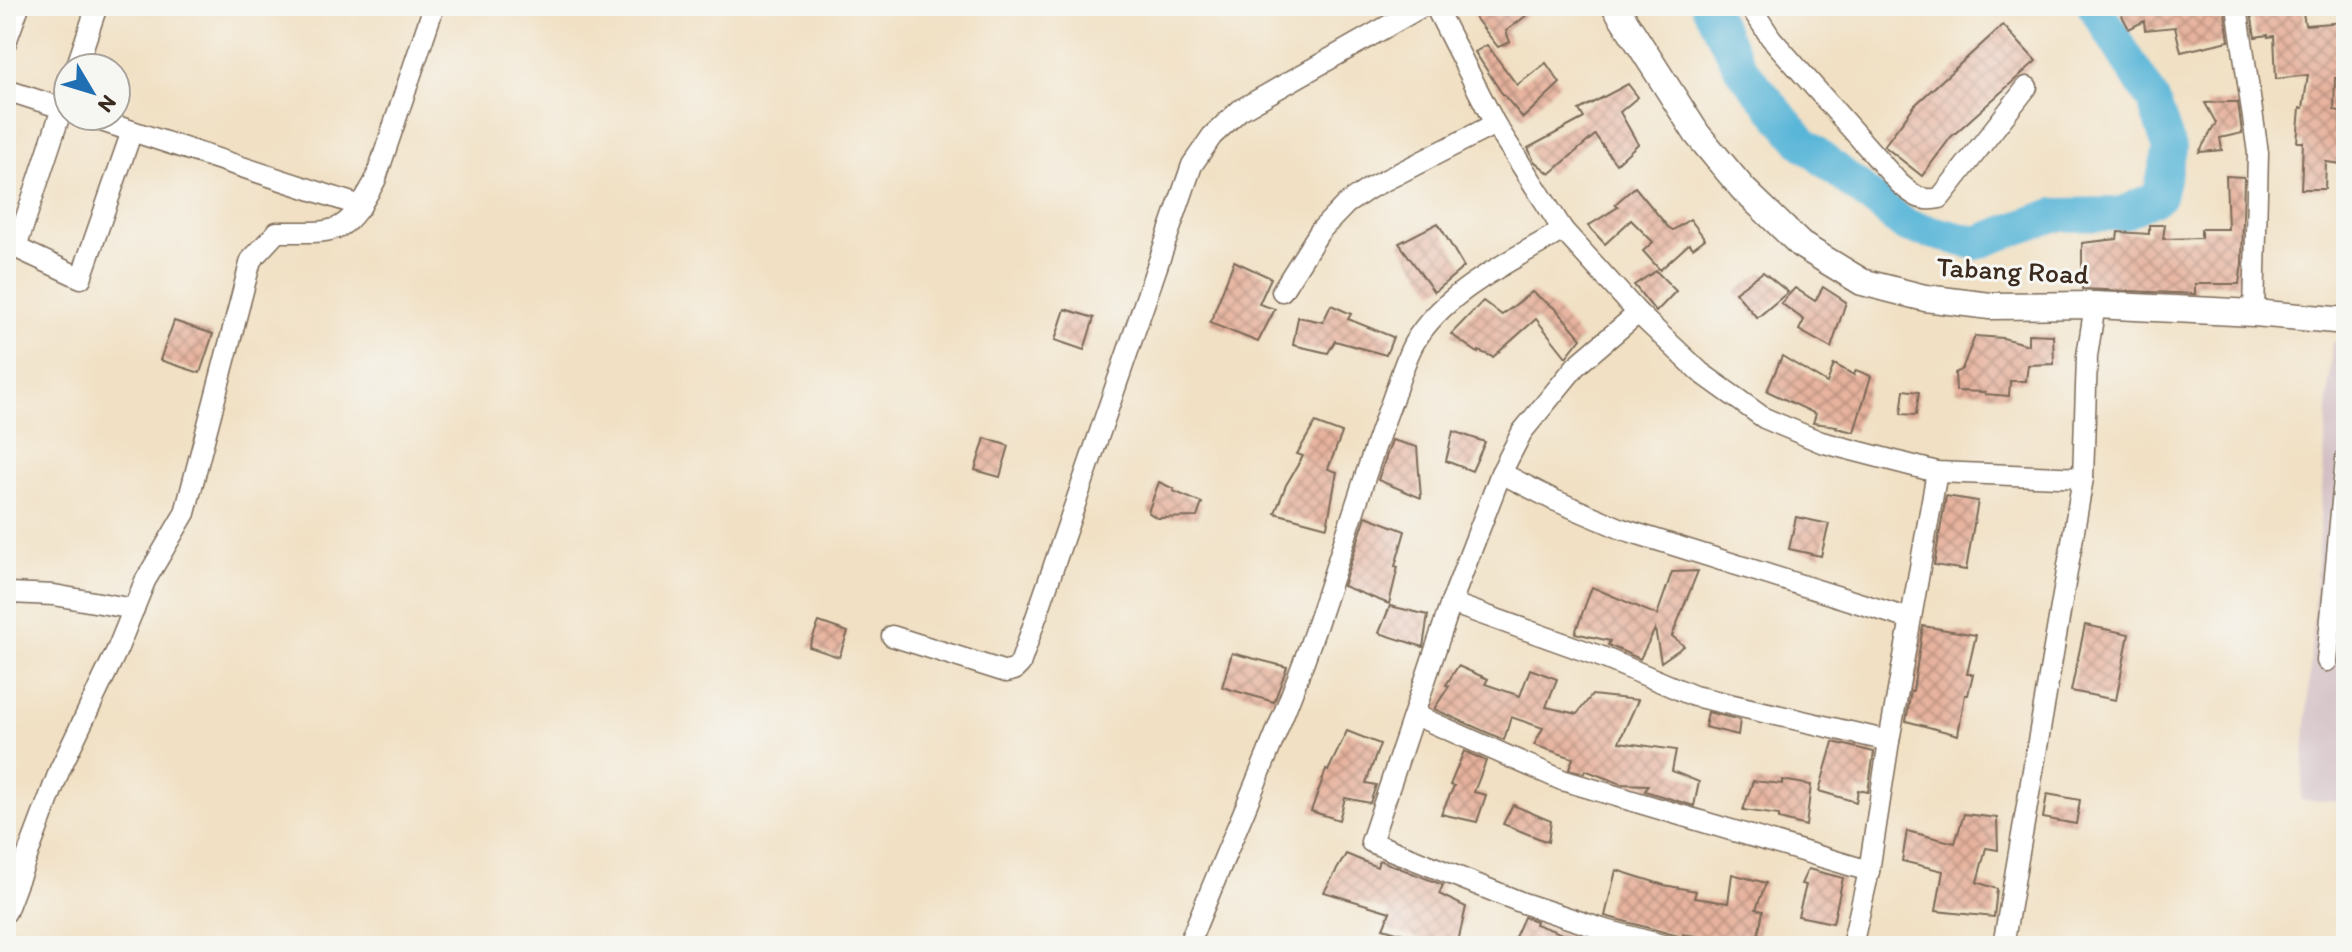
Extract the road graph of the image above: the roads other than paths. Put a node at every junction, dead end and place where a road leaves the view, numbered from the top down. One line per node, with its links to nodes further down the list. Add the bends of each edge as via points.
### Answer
1 (19, 6): 9 (street)
2 (97, 6): 10 (street)
3 (434, 6): 18 (street, via 375,181)
4 (1423, 6): 34 (street, via 1240,110 1192,165 1020,664 1006,672)
5 (1435, 6): 14 (street)
6 (1615, 6): 22 (main road, Tabang Road, via 1697,134 1743,189 1801,245 1862,282 1925,298 1990,306)
7 (1750, 6): 11 (street, via 1771,38 1899,183 1927,201 1940,198)
8 (2237, 6): 24 (street, via 2258,153)
9 (6, 42)
10 (81, 52)
11 (2027, 87)
12 (6, 90): 13 (street)
13 (52, 100)
14 (1495, 124): 19 (street); 21 (street, via 1346,204 1320,231)
15 (132, 131): 18 (street)
16 (55, 132): 20 (street)
17 (132, 132): 20 (street, via 81,278)
18 (361, 206): 32 (street, via 350,221 325,232 277,232 251,260 185,513)
19 (1563, 230): 23 (street); 40 (street, via 1457,294 1414,343 1363,477 1309,647)
20 (11, 246)
21 (1282, 291)
22 (2095, 305): 24 (main road, Tabang Road); 29 (street, via 2087,356)
23 (1638, 313): 27 (street, via 1700,372 1764,418 1821,442); 28 (street, via 1576,366 1522,432)
24 (2254, 313): 25 (main road, Tabang Road)
25 (2346, 321)
26 (2346, 459): 35 (street)
27 (1937, 472): 29 (street); 33 (street)
28 (1501, 473): 31 (street); 33 (street, via 1622,529)
29 (2083, 478): 43 (street)
30 (10, 593): 32 (street)
31 (1451, 603): 36 (street); 37 (street, via 1694,696)
32 (134, 609): 39 (street, via 60,769)
33 (1910, 619): 37 (street)
34 (892, 636)
35 (2327, 661)
36 (1415, 715): 38 (street, via 1562,780); 41 (street, via 1371,842 1523,903)
37 (1889, 741): 38 (street)
38 (1869, 871): 42 (street)
39 (6, 912)
40 (1188, 946)
41 (1666, 946)
42 (1852, 946)
43 (2003, 946)

